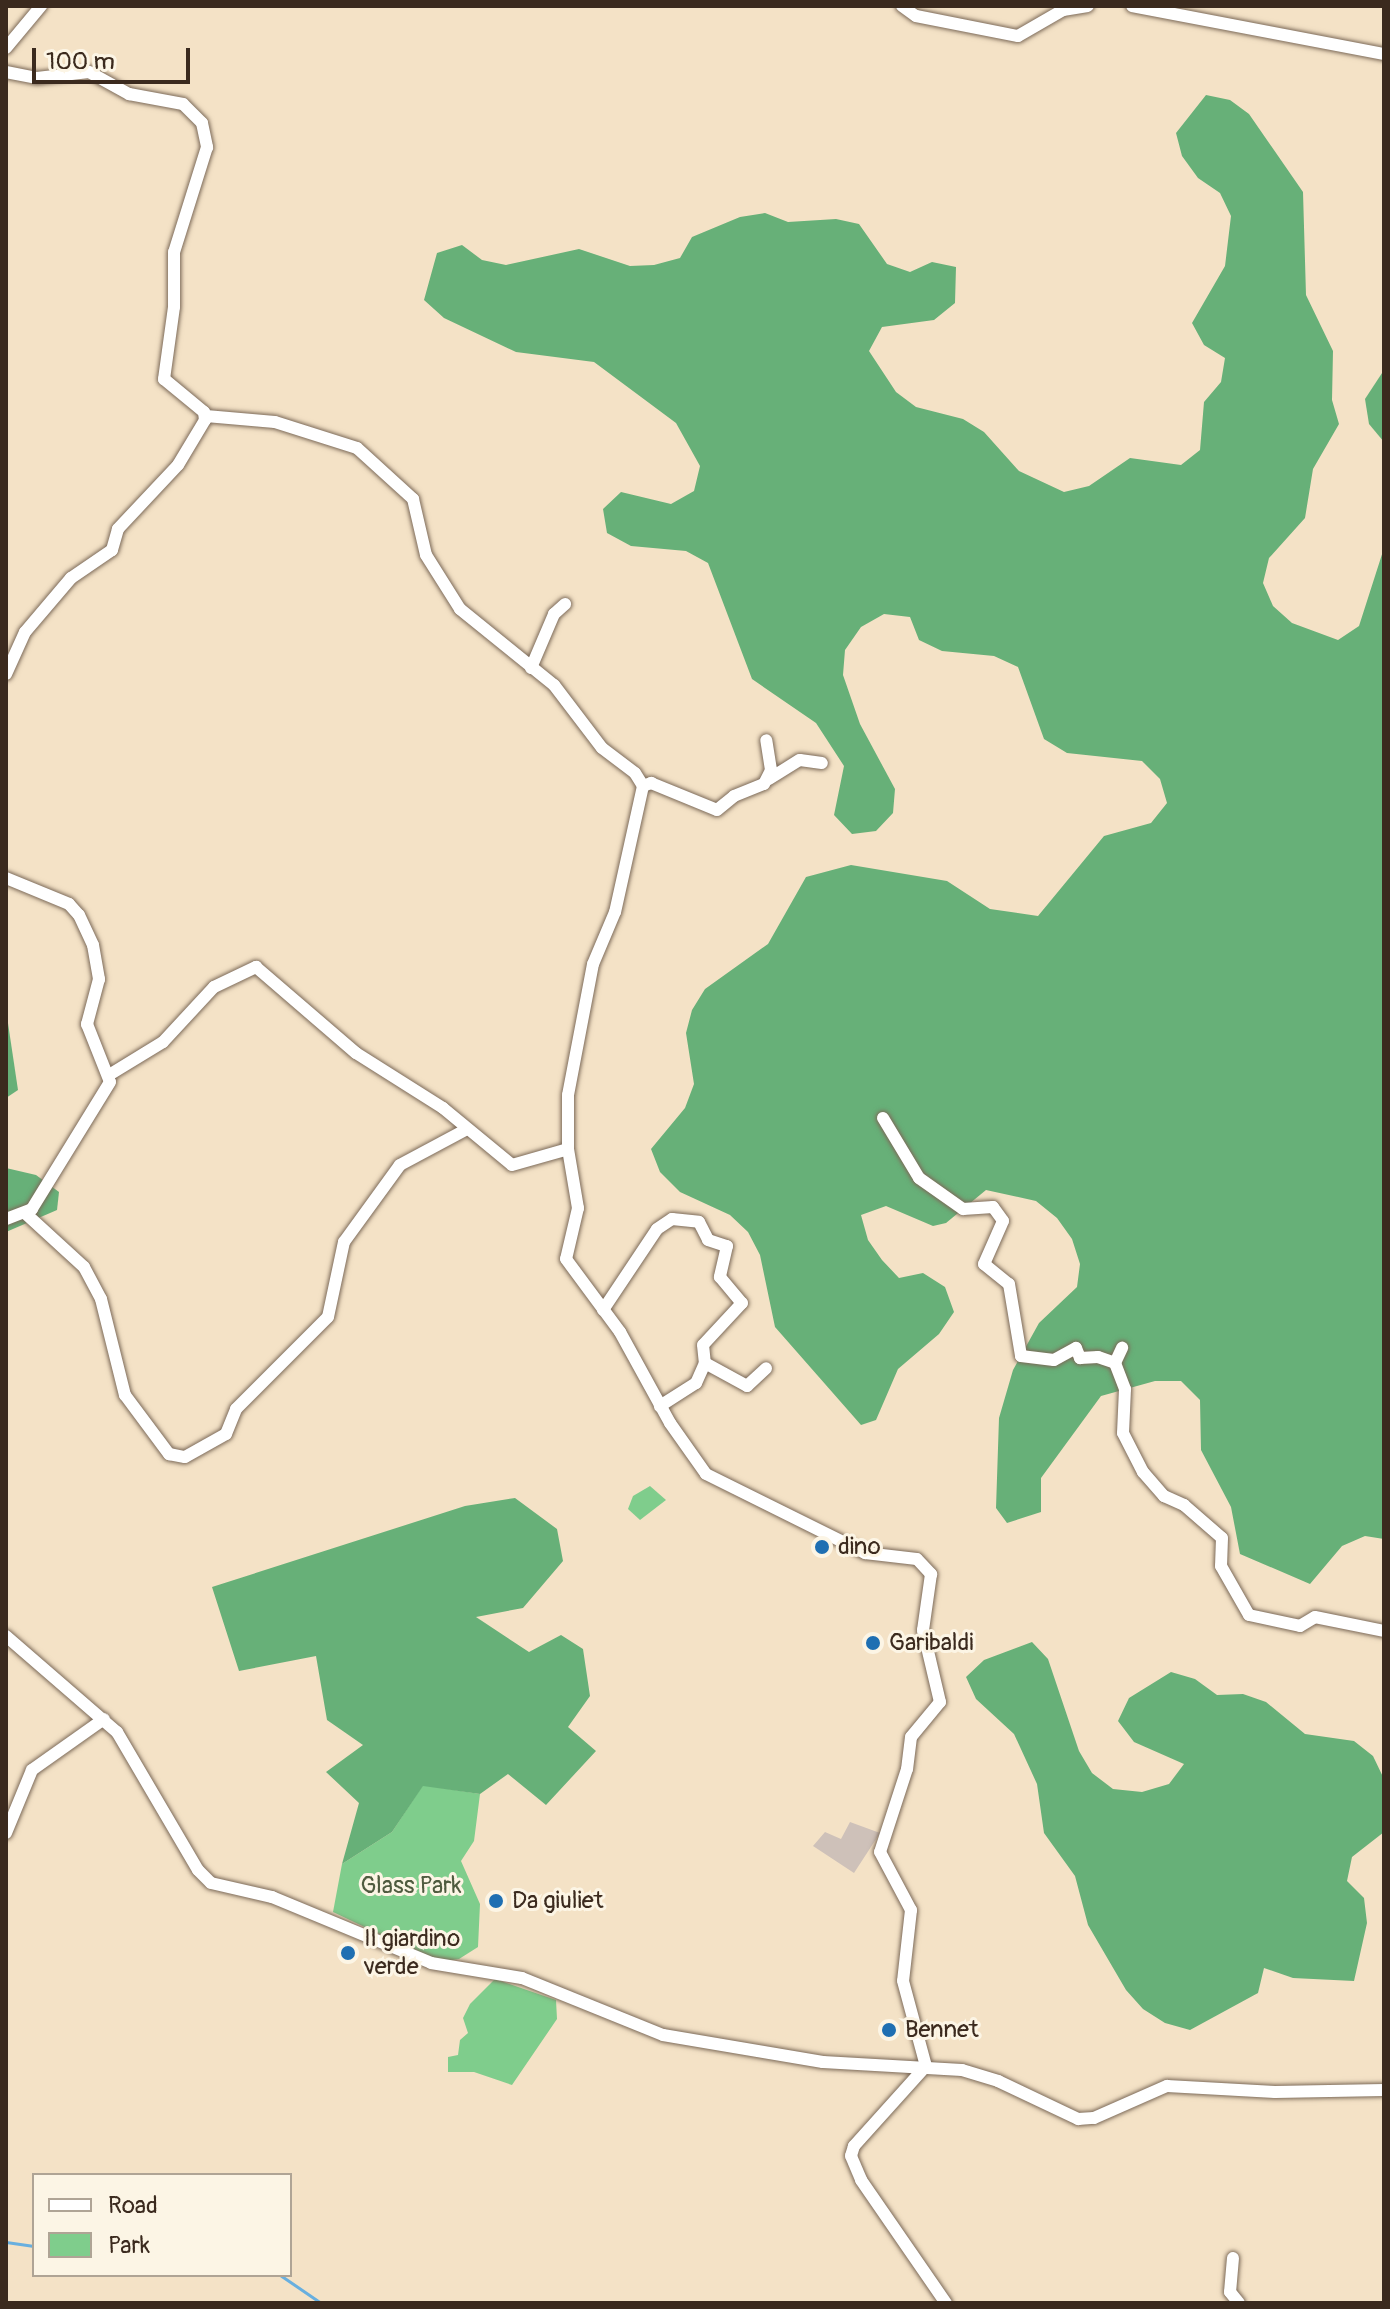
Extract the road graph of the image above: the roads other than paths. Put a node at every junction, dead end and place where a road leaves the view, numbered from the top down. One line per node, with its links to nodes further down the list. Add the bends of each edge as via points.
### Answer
1 (41, 6): 5 (street)
2 (902, 6): 3 (street, via 916,16 1018,36 1063,10)
3 (1088, 6)
4 (1132, 6): 6 (street)
5 (6, 48)
6 (1384, 54)
7 (6, 72): 8 (street, via 37,78 89,72 129,94 183,104 202,123 207,155 174,252 174,307 164,379)
8 (206, 416): 10 (street, via 275,422 357,448 411,497 426,555 460,609); 11 (street, via 184,458 118,529 112,550 71,578 25,632)
9 (565, 604): 10 (street, via 550,622)
10 (531, 668): 15 (street, via 565,696 602,748 635,773)
11 (6, 674)
12 (766, 740): 14 (street, via 771,770)
13 (822, 763): 14 (street, via 792,763)
14 (764, 784): 15 (street, via 734,796 717,810 651,783)
15 (643, 786): 20 (street, via 615,912 583,1005 568,1095)
16 (6, 878): 17 (street, via 69,904 79,915 93,945 99,979 87,1024)
17 (109, 1075): 19 (street, via 163,1042 214,987 256,967 356,1053); 21 (street, via 106,1095)
18 (883, 1118): 26 (street, via 919,1178 963,1209 993,1207 1003,1221 984,1264 1009,1284 1021,1356 1054,1360 1076,1348 1080,1358)
19 (467, 1129): 20 (street, via 513,1165); 21 (street, via 400,1165 344,1242 328,1317 236,1409 226,1434 185,1457 169,1454 125,1395 101,1299 84,1267)
20 (568, 1149): 23 (street, via 578,1208 566,1259)
21 (25, 1213): 22 (street)
22 (6, 1219)
23 (603, 1310): 25 (street, via 657,1229 672,1219 699,1222 708,1240 727,1246 720,1277 742,1303 703,1345); 28 (street)
24 (1122, 1348): 26 (street)
25 (705, 1363): 27 (street, via 747,1386); 28 (street, via 696,1383)
26 (1115, 1363): 29 (street, via 1125,1389 1123,1433 1143,1472 1164,1496 1184,1505 1222,1538 1221,1566 1249,1615 1300,1626 1315,1617)
27 (766, 1368)
28 (660, 1406): 33 (street, via 706,1474 865,1553 917,1559 931,1574 923,1630 938,1709 910,1740 907,1769 880,1852 911,1910 903,1981)
29 (1384, 1631)
30 (6, 1636): 31 (street)
31 (104, 1719): 32 (street, via 32,1770); 33 (street, via 131,1751 198,1870 211,1883 298,1906 431,1963 522,1978 663,2035 823,2062)
32 (6, 1833)
33 (926, 2066): 34 (street, via 998,2081 1078,2119 1094,2118 1167,2086 1275,2092); 36 (street, via 854,2146 851,2156 861,2180)
34 (1384, 2090)
35 (1233, 2258): 37 (street, via 1230,2292)
36 (946, 2303)
37 (1239, 2303)

